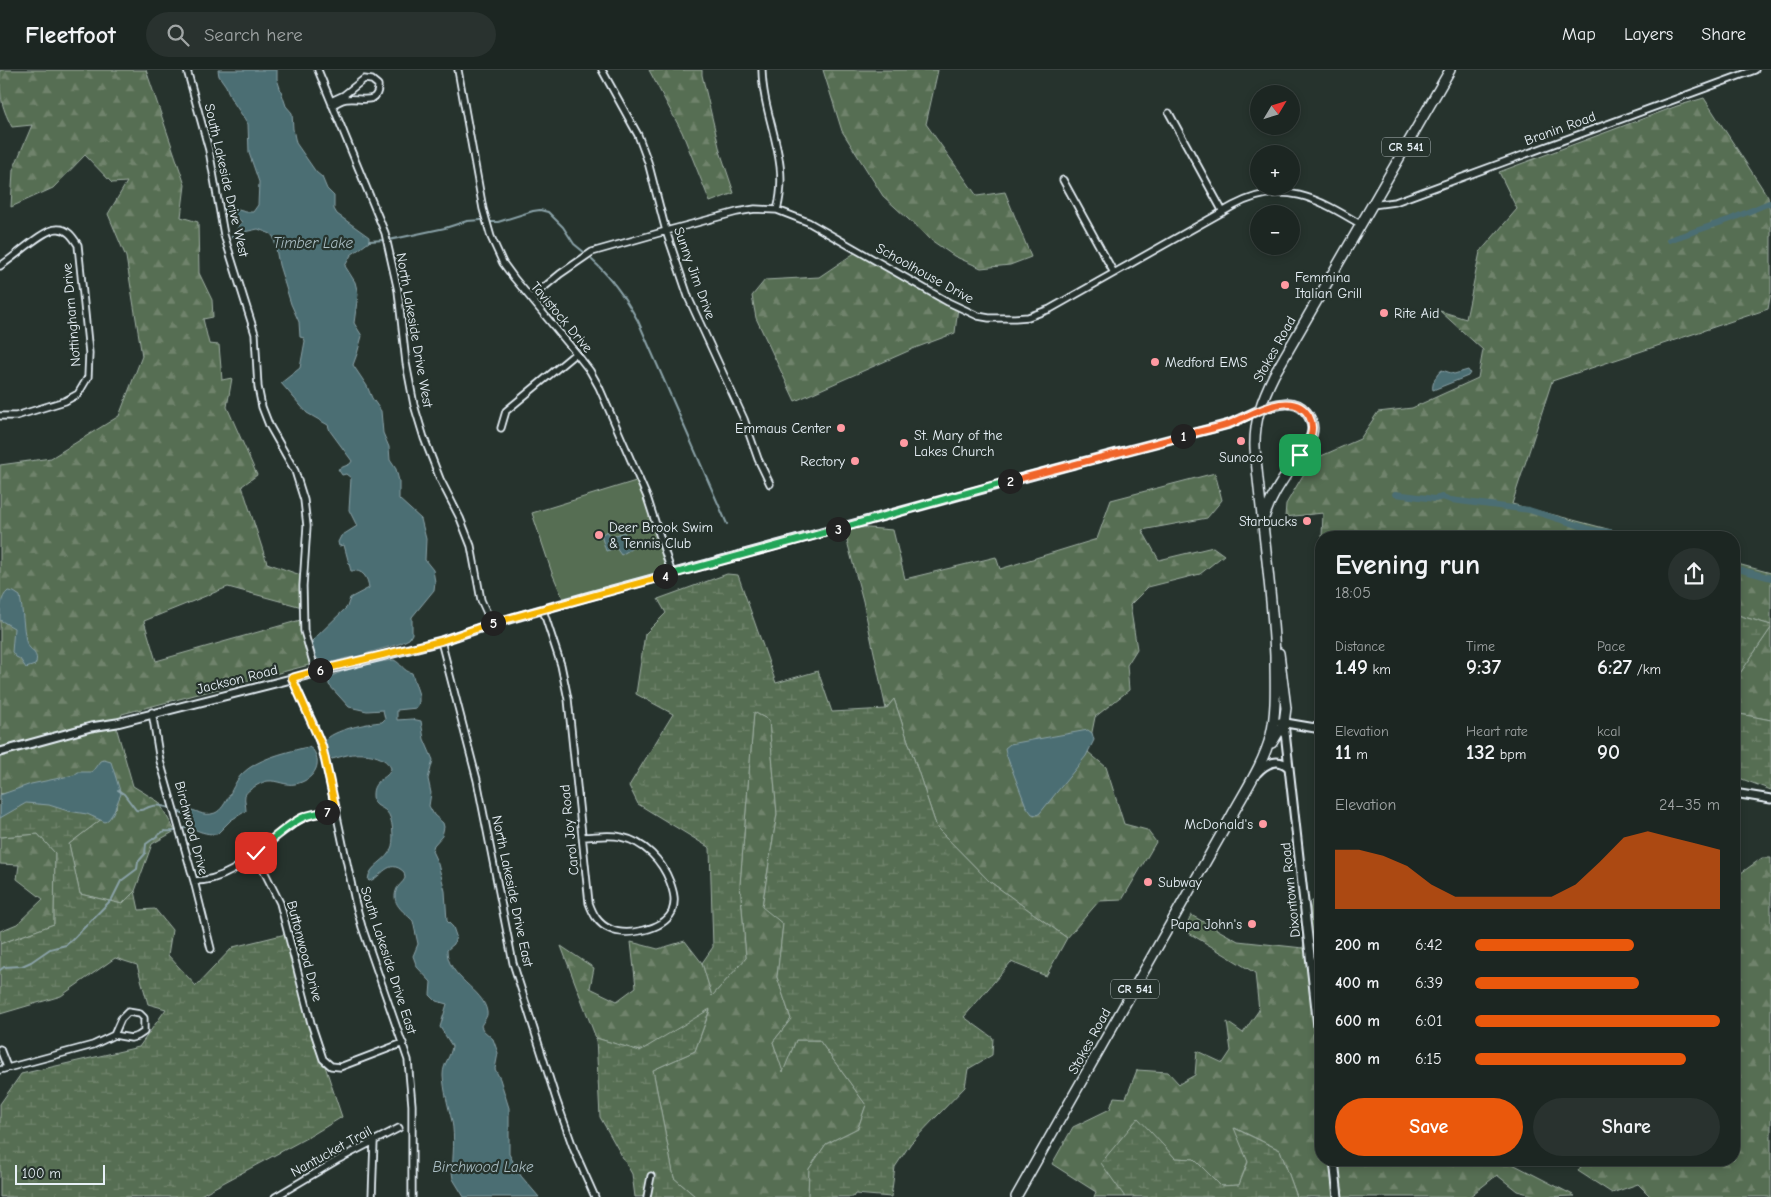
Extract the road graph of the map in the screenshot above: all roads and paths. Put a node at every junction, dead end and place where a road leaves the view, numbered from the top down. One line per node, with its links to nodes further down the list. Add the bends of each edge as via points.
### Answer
1 (187, 70): 31 (street, South Lakeside Drive West, via 210,150 224,235 256,334 262,407 294,471 304,500 304,631)
2 (318, 70): 8 (street, North Lakeside Drive West)
3 (458, 70): 18 (street, Tavistock Drive, via 487,228 503,263)
4 (602, 70): 15 (street, Sunny Jim Drive, via 638,134)
5 (762, 70): 12 (street, via 765,98 781,165)
6 (1450, 70): 11 (main road, Stokes Road / CR 541)
7 (1755, 70): 11 (street, Branin Road, via 1395,202)
8 (332, 103): 8 (street, via 373,98 378,92 378,85 364,79); 28 (street, North Lakeside Drive West, via 385,233 398,291 407,370 416,412 440,479 471,546 481,600)
9 (1169, 113): 13 (street)
10 (1063, 180): 17 (street)
11 (1372, 205): 14 (main road, Stokes Road / CR 541)
12 (777, 210): 15 (street, Schoolhouse Drive, via 746,210); 17 (street, Schoolhouse Drive, via 808,222 948,302 989,318 1015,318 1038,313)
13 (1224, 212): 14 (street, Schoolhouse Drive, via 1253,197 1288,192 1315,199); 17 (street, Schoolhouse Drive)
14 (1360, 224): 20 (main road, Stokes Road / CR 541, via 1274,375)
15 (666, 231): 18 (street, Schoolhouse Drive, via 592,252); 23 (street, Sunny Jim Drive, via 689,299)
16 (0, 266): 21 (street, Nottingham Drive, via 48,231 58,228 69,233 78,245 89,353 88,377 78,394 36,411)
17 (1114, 273)
18 (531, 298): 19 (street, Tavistock Drive)
19 (576, 354): 22 (street, via 506,411); 25 (street, Tavistock Drive, via 599,387 647,497)
20 (1259, 410): 24 (main road, Stokes Road / CR 541, via 1255,448); 24 (main road, via 1296,404 1307,413 1312,426 1309,441 1272,498); 25 (street, Jackson Road, via 1228,424)
21 (0, 416)
22 (501, 428)
23 (770, 484)
24 (1263, 520): 27 (main road, Stokes Road / CR 541)
25 (672, 574): 26 (street, Jackson Road)
26 (543, 610): 28 (street, Jackson Road); 44 (street, Carol Joy Road, via 568,699)
27 (1273, 618): 30 (main road, Stokes Road / CR 541); 35 (main road, Stokes Road / CR 541, via 1286,697)
28 (492, 624): 29 (street, Jackson Road)
29 (441, 641): 31 (street, Jackson Road); 61 (street, North Lakeside Drive East, via 477,780 514,963 556,1099)
30 (1274, 646): 34 (main road, Stokes Road / CR 541); 35 (main road)
31 (316, 672): 32 (street, Jackson Road)
32 (292, 678): 33 (street, Jackson Road); 43 (street, South Lakeside Drive East, via 322,747)
33 (152, 712): 37 (street, Jackson Road); 46 (street, Birchwood Drive, via 160,761)
34 (1274, 721): 35 (street); 38 (main road, Stokes Road / CR 541)
35 (1284, 723): 36 (street); 38 (main road, Stokes Road / CR 541); 39 (street, Dixontown Road)
36 (1315, 728)
37 (0, 752)
38 (1258, 766): 40 (main road, Stokes Road / CR 541)
39 (1289, 768): 40 (street, via 1284,763 1272,762 1262,767); 48 (street, Dixontown Road)
40 (1252, 780): 63 (main road, Stokes Road / CR 541)
41 (1740, 794): 42 (street)
42 (1771, 799)
43 (336, 810): 45 (street, via 300,819); 50 (street, South Lakeside Drive East, via 362,927)
44 (583, 837): 44 (street, Carol Joy Road, via 589,903 596,919 620,932 657,927 666,921 674,904 674,893 664,868 647,850 629,839)
45 (256, 853): 46 (street, via 234,871); 50 (street, Buttonwood Drive, via 280,903 323,1058 331,1066 340,1067)
46 (194, 880): 47 (street, Birchwood Drive)
47 (210, 949)
48 (1315, 1000)
49 (114, 1035): 49 (street, via 128,1012 144,1018 144,1032 138,1036); 52 (street, via 93,1045)
50 (403, 1043): 60 (street, South Lakeside Drive East, via 412,1092)
51 (0, 1049): 52 (street)
52 (7, 1066): 53 (street)
53 (0, 1070)
54 (399, 1128): 55 (street, Nantucket Trail)
55 (374, 1141): 58 (street, Nantucket Trail); 59 (street)
56 (1335, 1166): 64 (street)
57 (651, 1176): 62 (street)
58 (275, 1197)
59 (372, 1197)
60 (412, 1197)
61 (595, 1197)
62 (647, 1197)
63 (1016, 1197)
64 (1338, 1197)

